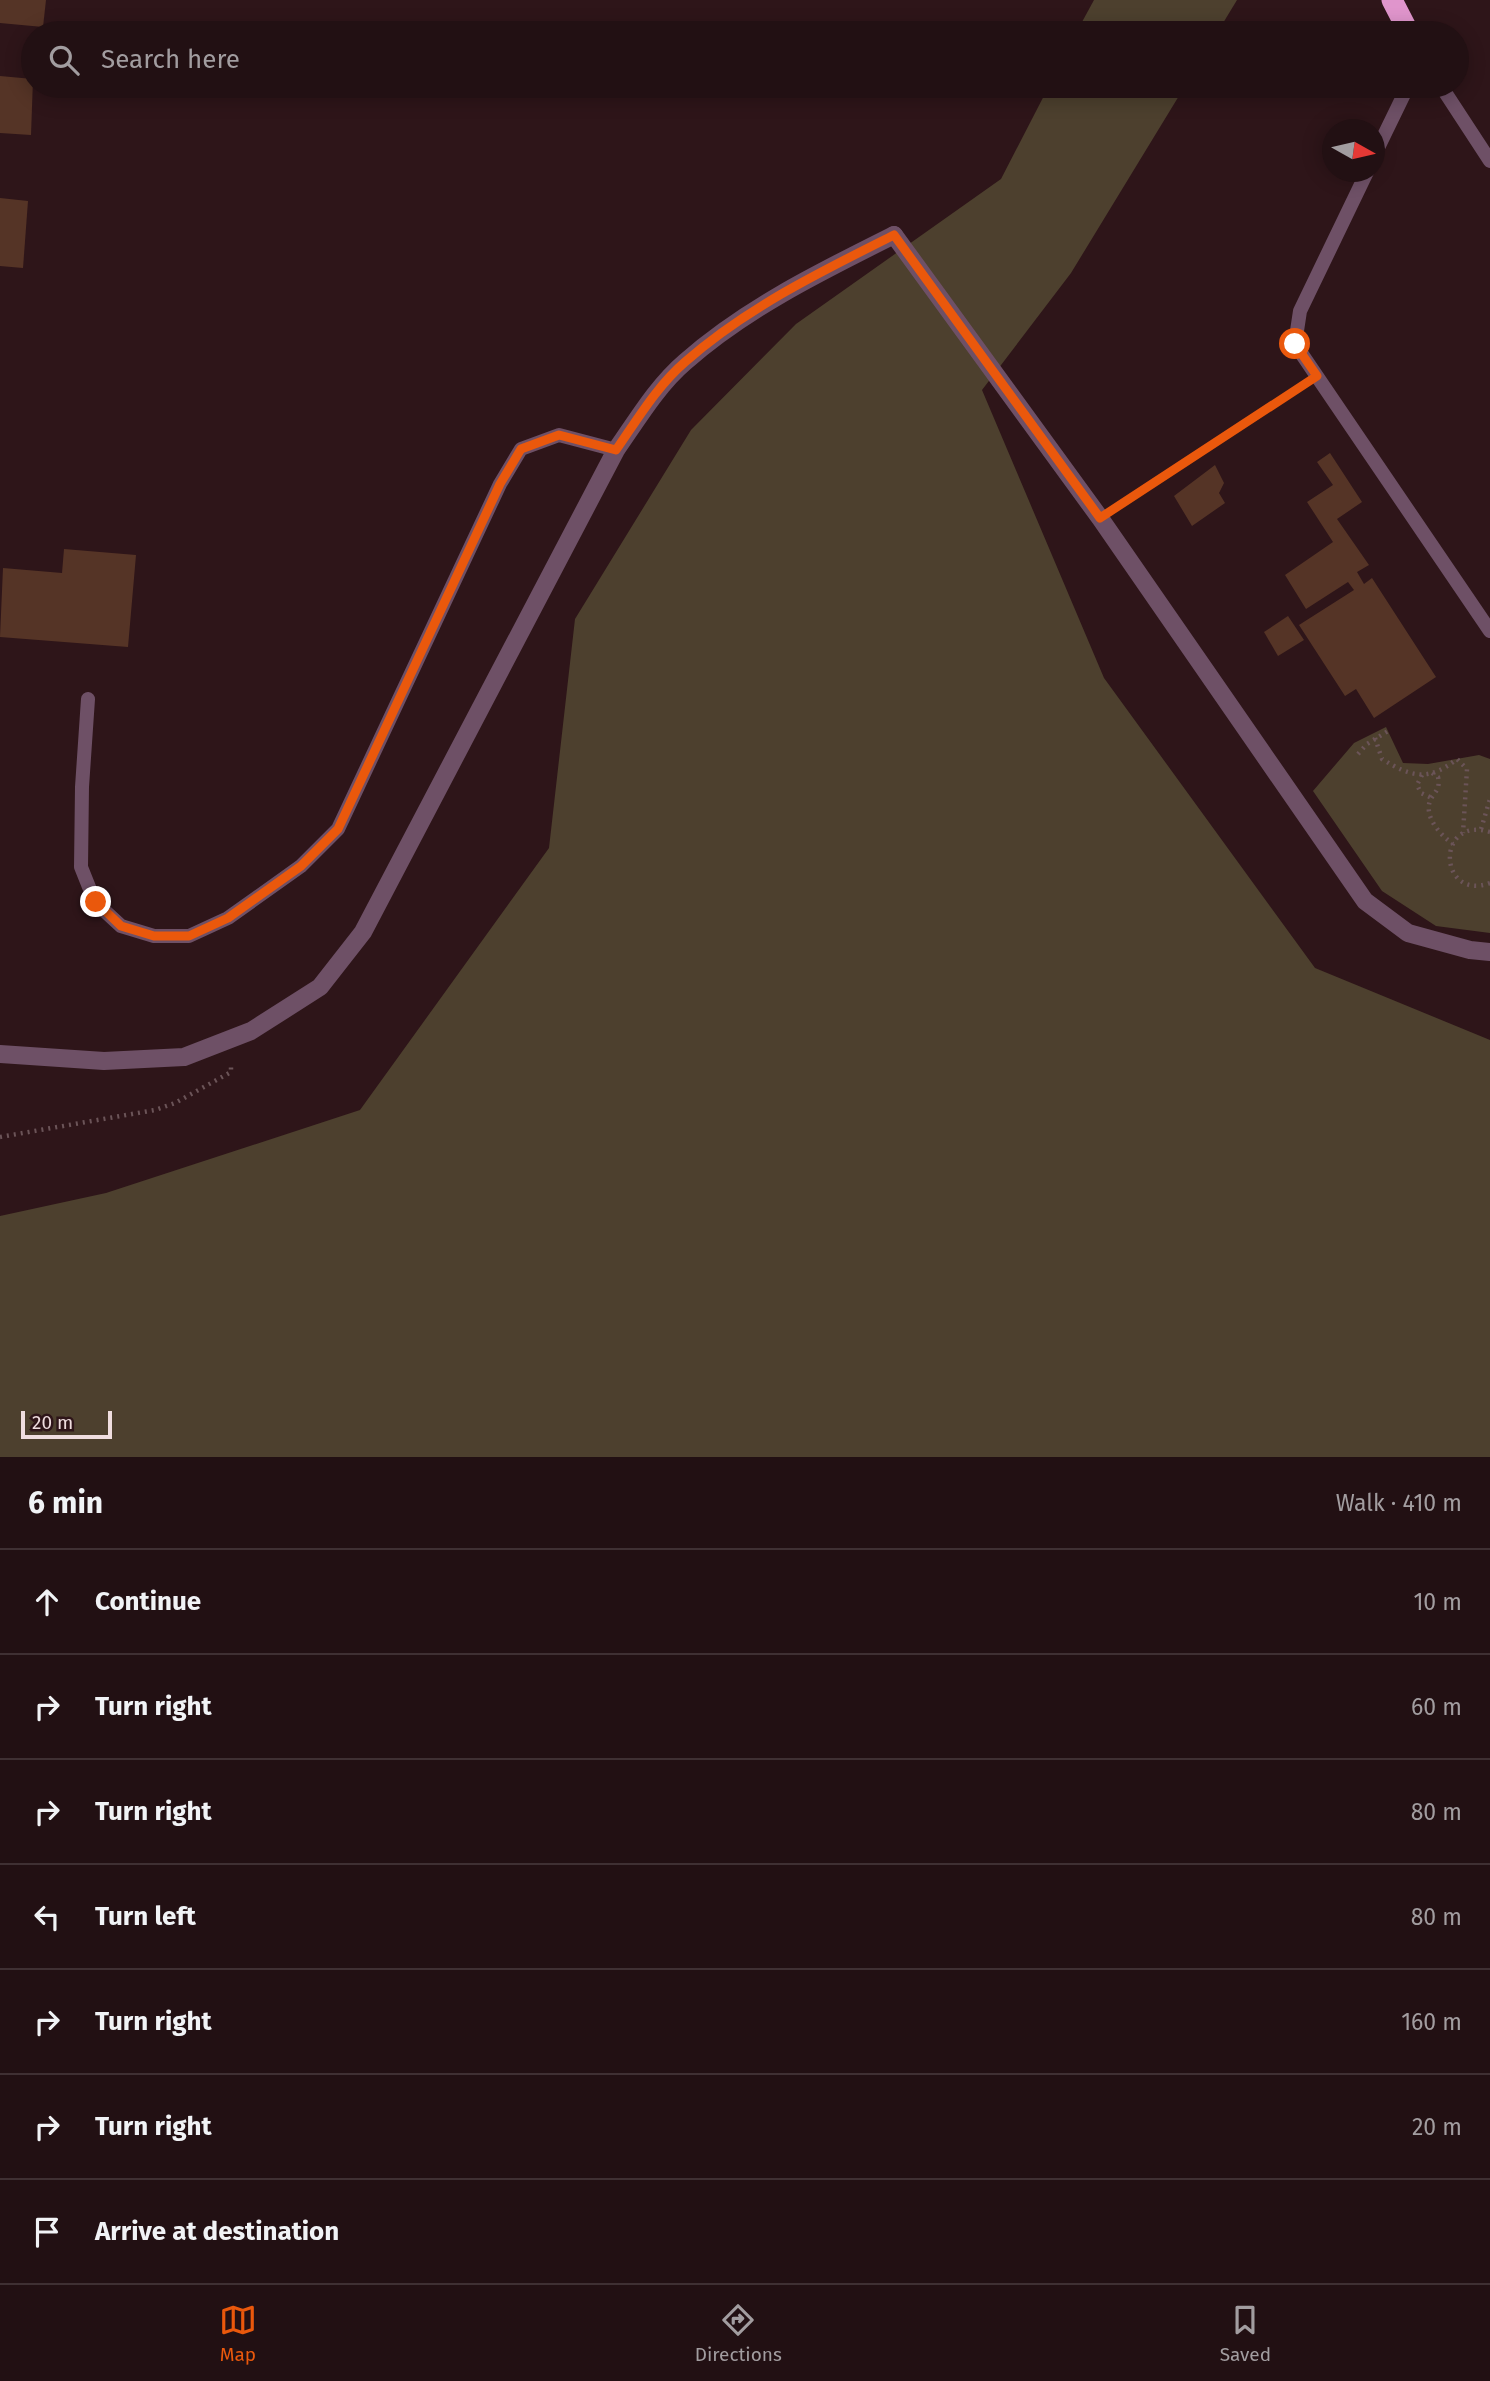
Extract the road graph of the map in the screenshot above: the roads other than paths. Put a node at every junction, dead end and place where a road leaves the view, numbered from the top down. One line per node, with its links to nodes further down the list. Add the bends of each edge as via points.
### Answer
1 (1392, 0): 2 (highway)
2 (1403, 21)
3 (1402, 98): 5 (lane)
4 (1449, 98): 6 (lane)
5 (1385, 133)
6 (1490, 161)
7 (1362, 182): 9 (lane, via 1300,311 1295,344)
8 (616, 450): 10 (lane, via 559,435 521,449 500,484 338,829 301,866 228,918 189,936 154,936 121,926 96,902 81,867); 11 (street, via 683,363 722,332 814,275 894,235 1100,518 1365,901 1408,933); 12 (street, via 404,858 363,932 320,988 251,1031 184,1057 104,1061)
9 (1490, 631)
10 (88, 699)
11 (1490, 952)
12 (0, 1054)

